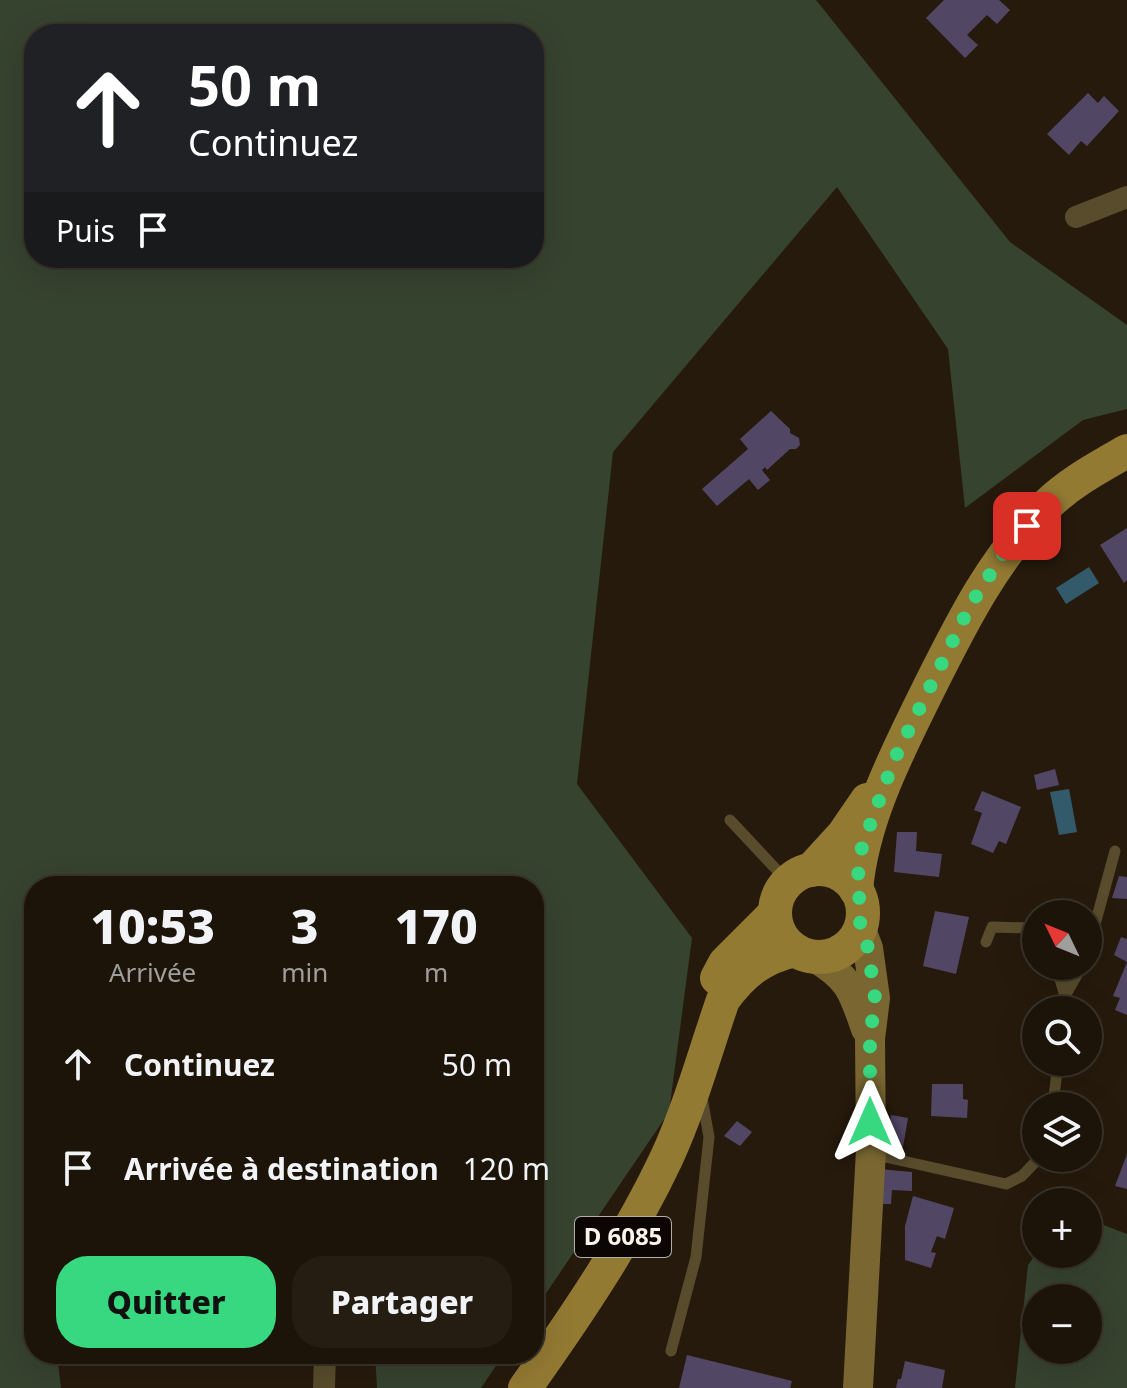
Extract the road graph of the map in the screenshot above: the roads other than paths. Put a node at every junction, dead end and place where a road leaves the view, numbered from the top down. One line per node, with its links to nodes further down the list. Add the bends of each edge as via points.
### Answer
1 (1127, 197): 2 (street)
2 (1076, 217)
3 (1127, 451): 4 (main road, via 1048,504 1007,548 971,604)
4 (894, 760): 7 (main road, via 843,835); 8 (main road, via 862,847)
5 (730, 820): 7 (lane)
6 (1115, 851): 9 (lane)
7 (791, 888): 8 (main road, via 824,869); 13 (main road, via 777,928 784,940); 18 (main road, D 6085, via 725,963 711,991)
8 (856, 890): 10 (main road, via 863,915)
9 (1102, 900)
10 (860, 927): 13 (main road, via 837,953); 17 (main road, via 875,998)
11 (1022, 928): 12 (lane, via 992,927)
12 (986, 942)
13 (804, 953): 17 (main road, via 832,967 851,986); 18 (main road, D 6085, via 762,961 739,979 723,1000)
14 (1060, 980): 16 (lane)
15 (1074, 980): 16 (lane)
16 (1065, 996)
17 (870, 1039): 19 (main road)
18 (698, 1074): 21 (lane, via 709,1137 696,1257); 22 (main road, D 6085, via 644,1200)
19 (871, 1150): 20 (lane, via 1006,1184); 27 (main road)
20 (1026, 1172)
21 (671, 1351)
22 (544, 1362)
23 (325, 1364): 25 (street)
24 (542, 1364): 26 (main road, D 6085)
25 (324, 1388)
26 (525, 1388)
27 (858, 1388)

